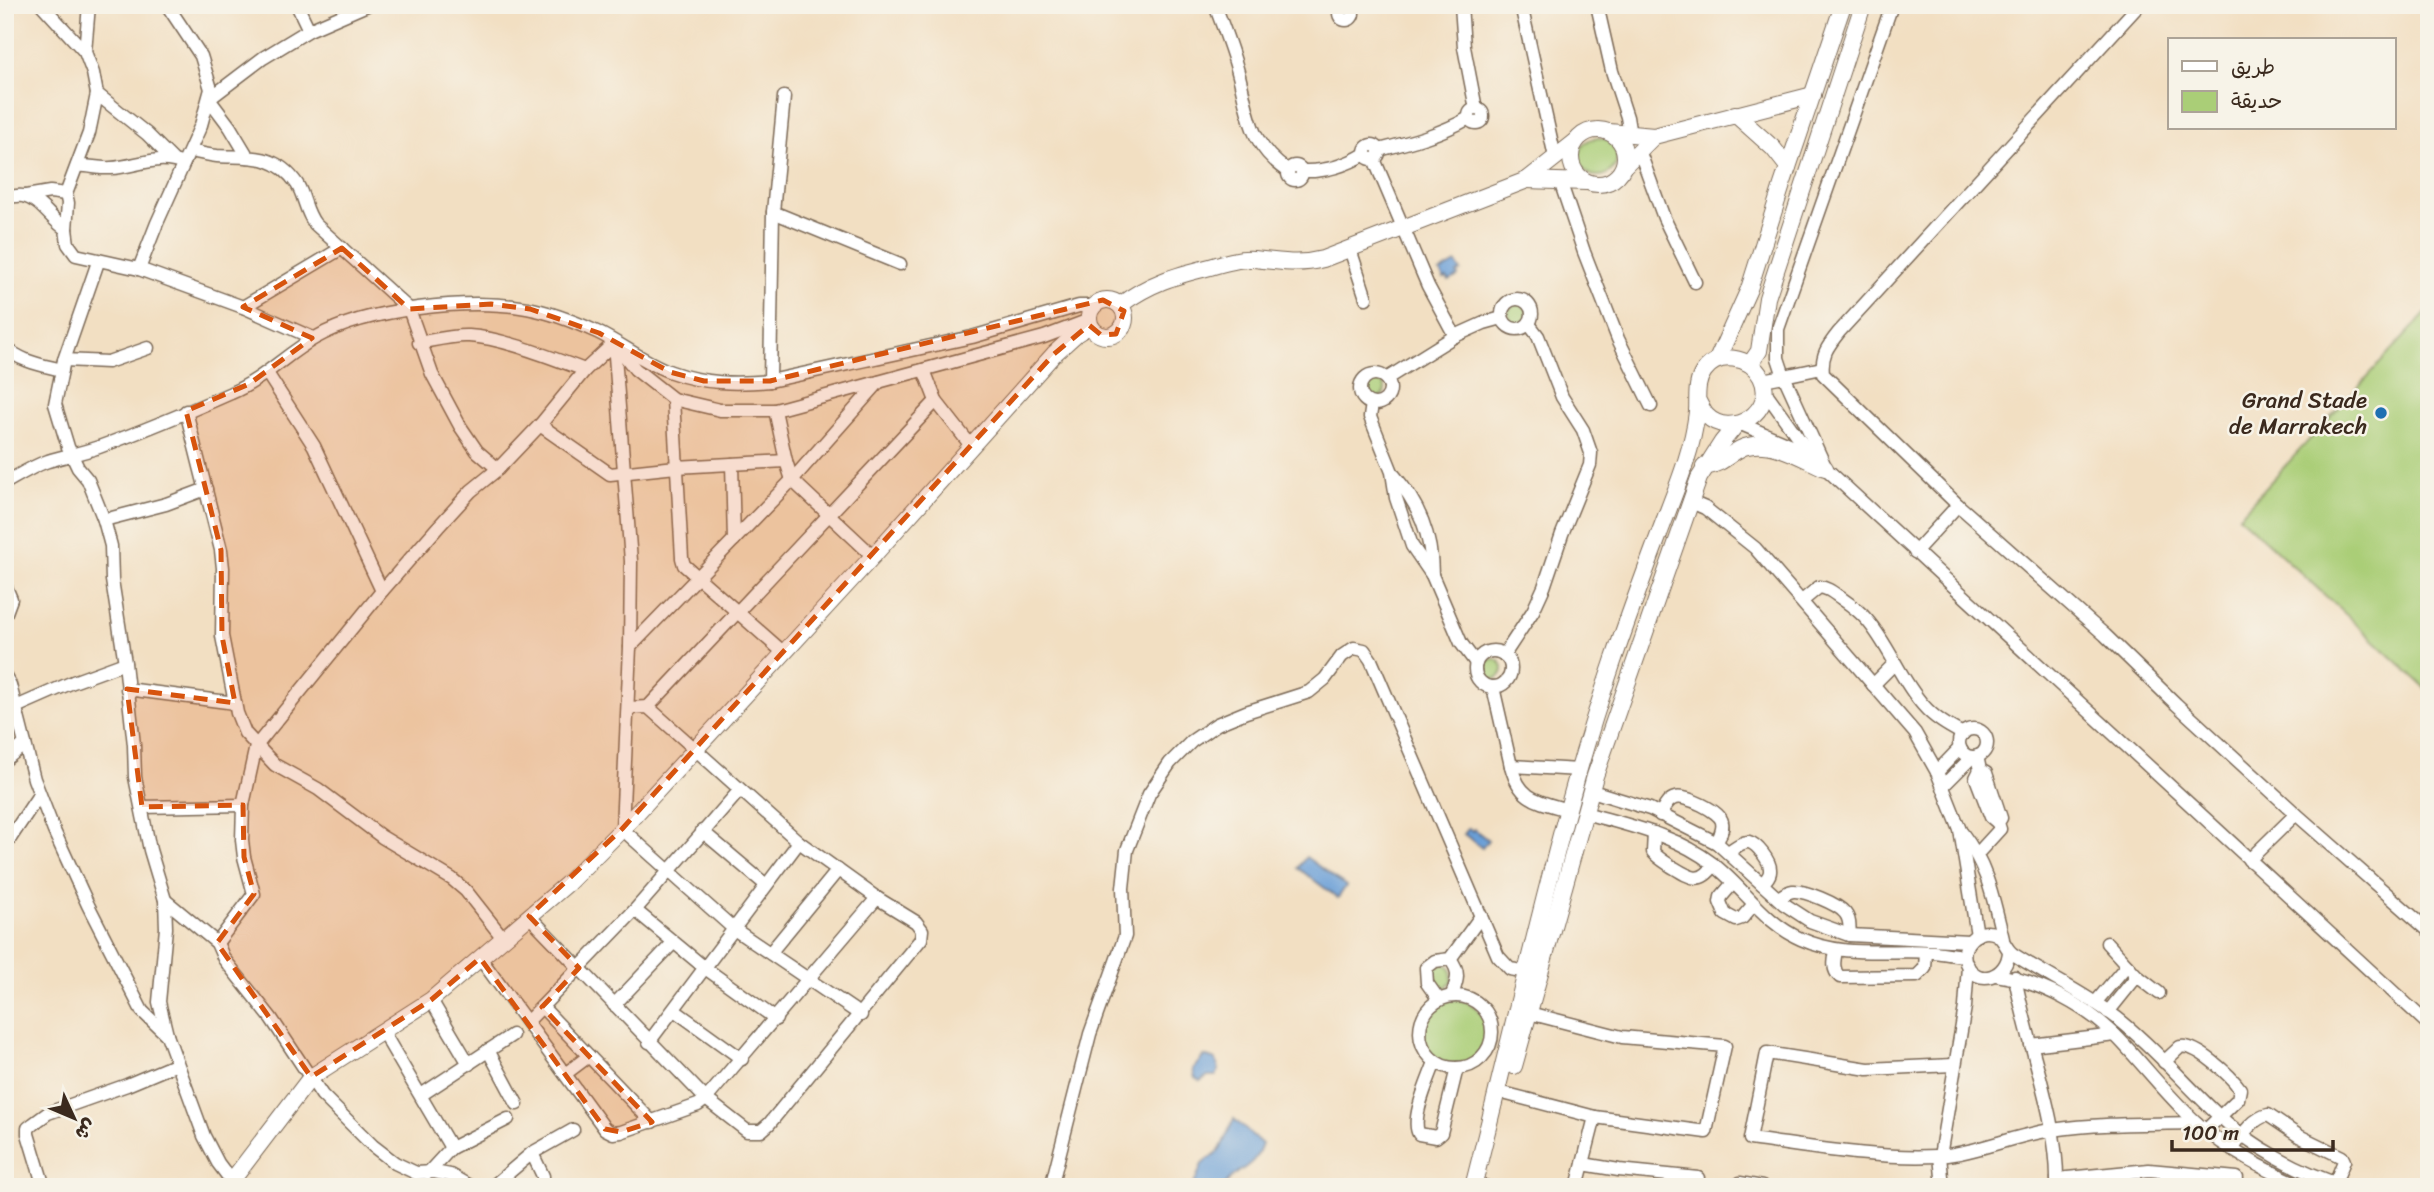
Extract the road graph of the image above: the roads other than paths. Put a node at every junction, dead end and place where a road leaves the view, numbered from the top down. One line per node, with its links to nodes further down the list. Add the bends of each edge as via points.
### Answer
1 (42, 5): 15 (street)
2 (89, 5): 15 (street)
3 (167, 5): 19 (street, via 201,56 211,89)
4 (297, 5): 14 (street)
5 (367, 5): 14 (street)
6 (1215, 5): 27 (street, via 1239,75 1243,102 1268,154 1288,171 1293,165 1302,171 1329,170)
7 (1461, 5): 27 (street, via 1473,113 1451,128)
8 (1521, 5): 29 (street)
9 (1597, 5): 22 (street)
10 (1843, 5): 17 (street)
11 (1863, 5): 63 (street, via 1768,298 1759,351)
12 (1892, 5): 69 (street, via 1778,329 1778,358)
13 (2139, 5): 65 (street, via 1839,332 1825,352)
14 (309, 30): 19 (street)
15 (85, 51): 16 (street)
16 (97, 94): 30 (street); 32 (street)
17 (1813, 94): 20 (street); 33 (street)
18 (784, 97): 40 (street)
19 (209, 99): 26 (street); 28 (street)
20 (1735, 114): 23 (street); 33 (street)
21 (1609, 132): 22 (street); 24 (street, via 1594,130); 31 (street, via 1621,142)
22 (1630, 135): 23 (street)
23 (1654, 136): 25 (street)
24 (1575, 142): 29 (street); 36 (street, via 1573,169)
25 (1639, 150): 31 (street); 48 (street, via 1664,218)
26 (190, 151): 28 (street); 30 (street)
27 (1372, 154): 42 (street)
28 (248, 157): 43 (street, via 277,165 295,182 308,215)
29 (1555, 157): 34 (street)
30 (177, 161): 32 (street, via 144,160 108,168); 47 (street)
31 (1625, 165): 36 (street, via 1609,182)
32 (77, 166): 37 (street)
33 (1788, 167): 62 (street, via 1749,289)
34 (1527, 180): 35 (street); 42 (street)
35 (1560, 181): 36 (street); 78 (street, via 1618,339)
36 (1586, 181)
37 (66, 194): 38 (street); 41 (street)
38 (26, 196): 39 (street); 41 (street)
39 (5, 197)
40 (773, 212): 46 (street); 71 (street)
41 (66, 229): 45 (street, via 68,244 76,255)
42 (1403, 229): 44 (street); 56 (street)
43 (342, 248): 51 (street); 52 (street)
44 (1350, 249): 49 (street); 50 (street, via 1306,263 1227,262 1164,279)
45 (98, 262): 47 (street); 64 (street)
46 (900, 264)
47 (139, 270): 51 (street)
48 (1695, 282)
49 (1367, 298)
50 (1120, 305): 53 (street, via 1108,300); 53 (street, via 1125,322 1116,334 1101,335)
51 (243, 307): 57 (street)
52 (409, 309): 57 (street, via 369,317); 58 (street); 59 (street, via 491,304 530,309 599,332)
53 (1091, 317): 67 (street, via 1044,337); 71 (street, via 1079,306 972,337); 83 (street)
54 (1503, 318): 55 (street, via 1507,326 1516,329); 55 (street, via 1506,303 1521,299 1532,309); 56 (street)
55 (1529, 324): 113 (street, via 1591,453 1545,587)
56 (1455, 336): 70 (street)
57 (313, 338): 68 (street)
58 (419, 343): 66 (street, via 469,336 511,344); 91 (street, via 460,426)
59 (614, 343): 66 (street); 71 (street, via 670,372 704,382); 74 (street, via 635,369); 93 (street)
60 (5, 347): 64 (street, via 29,361)
61 (148, 348): 64 (street, via 108,362)
62 (1717, 360): 63 (street, via 1734,358); 76 (street, via 1704,370 1697,385)
63 (1750, 364): 73 (street)
64 (63, 365): 85 (street, via 55,404)
65 (1822, 368): 69 (street); 98 (street, via 1840,392)
66 (586, 370): 82 (street)
67 (924, 370): 72 (street); 75 (street)
68 (267, 373): 80 (street); 107 (street, via 314,446)
69 (1784, 376): 73 (street); 90 (street)
70 (1386, 379): 77 (street, via 1390,389 1386,399); 77 (street, via 1372,374 1360,384 1360,394)
71 (770, 381)
72 (878, 382): 79 (street); 94 (street)
73 (1764, 385): 81 (street, via 1762,404 1754,416); 84 (street)
74 (673, 399): 79 (street, via 720,410); 88 (street)
75 (936, 401): 83 (street); 99 (street)
76 (1698, 401): 81 (street, via 1706,415 1720,424); 134 (street, via 1683,469)
77 (1372, 404): 92 (street, via 1370,417)
78 (1651, 406)
79 (775, 410): 86 (street)
80 (187, 411): 85 (street); 96 (street)
81 (1739, 424): 84 (street); 89 (street)
82 (540, 425): 91 (street); 93 (street, via 605,472)
83 (972, 447): 103 (street)
84 (1809, 453): 90 (street)
85 (72, 456): 95 (street, via 47,462); 100 (street, via 88,480)
86 (786, 461): 87 (street); 94 (street)
87 (732, 464): 88 (street); 101 (street)
88 (676, 467): 93 (street); 105 (street, via 682,558)
89 (1704, 467): 90 (street, via 1718,465 1747,446 1772,445); 97 (street)
90 (1825, 468): 102 (street)
91 (498, 469): 107 (street, via 471,491)
92 (1392, 472): 104 (street, via 1412,546); 104 (street, via 1419,510 1432,551)
93 (624, 473): 111 (street, via 631,561)
94 (792, 480): 99 (street); 101 (street)
95 (5, 483)
96 (206, 489): 100 (street); 122 (street, via 221,550 222,636)
97 (1691, 502): 108 (street, via 1755,548); 138 (street)
98 (1958, 505): 102 (street); 145 (street)
99 (829, 515): 103 (street); 109 (street)
100 (104, 520): 114 (street)
101 (734, 540): 105 (street)
102 (1915, 552): 157 (street)
103 (873, 556): 112 (street)
104 (1432, 575): 115 (street, via 1461,643)
105 (699, 578): 109 (street); 111 (street)
106 (5, 585): 110 (street, via 11,599)
107 (382, 591): 128 (street)
108 (1802, 601): 116 (street, via 1818,587 1825,587 1850,604 1879,635); 118 (street)
109 (738, 611): 112 (street); 124 (street)
110 (5, 615)
111 (630, 647): 125 (street)
112 (784, 653): 130 (street)
113 (1504, 655): 115 (street, via 1488,652); 119 (street, via 1510,675)
114 (125, 663): 120 (street); 123 (street)
115 (1476, 663): 119 (street, via 1478,680)
116 (1894, 664): 118 (street); 126 (street, via 1923,705)
117 (5, 676): 121 (street)
118 (1873, 685): 135 (street, via 1905,720)
119 (1493, 687): 133 (street)
120 (127, 689): 122 (street); 142 (street)
121 (8, 691): 123 (street)
122 (235, 703): 128 (street, via 240,724)
123 (16, 707): 127 (street)
124 (648, 707): 125 (street); 130 (street)
125 (628, 708): 148 (street)
126 (1963, 734): 129 (street); 131 (street, via 1977,730 1986,738 1985,749)
127 (25, 744): 132 (street); 139 (street)
128 (256, 746): 141 (street); 175 (street, via 275,765 452,879)
129 (1960, 748): 131 (street); 135 (street)
130 (694, 750): 137 (street); 148 (street)
131 (1975, 757): 136 (street); 156 (street, via 1980,770 1976,778 2000,829)
132 (5, 760)
133 (1511, 766): 134 (street); 143 (street, via 1529,798)
134 (1579, 770): 143 (street)
135 (1937, 772): 136 (street)
136 (1943, 786): 149 (street)
137 (740, 790): 150 (street); 152 (street)
138 (1591, 791): 140 (street); 144 (street)
139 (39, 795): 154 (street); 212 (street, via 142,1012)
140 (1620, 800): 146 (street); 147 (street)
141 (243, 805): 142 (street); 178 (street, via 244,857 254,894)
142 (142, 807): 166 (street)
143 (1567, 810): 191 (street)
144 (1586, 813): 147 (street); 203 (street)
145 (2296, 814): 157 (street); 173 (street)
146 (1660, 815): 153 (street); 153 (street, via 1675,798 1692,800 1722,819)
147 (1613, 821): 151 (street)
148 (622, 829): 160 (street); 169 (street)
149 (1960, 830): 156 (street); 176 (street)
150 (702, 831): 160 (street); 163 (street)
151 (1654, 833): 158 (street, via 1672,838); 158 (street, via 1653,852 1683,873 1701,878)
152 (799, 842): 159 (street); 163 (street)
153 (1717, 843): 155 (street)
154 (5, 846)
155 (1728, 852): 162 (street); 162 (street, via 1744,843 1755,846 1771,872)
156 (1978, 853): 181 (street)
157 (2249, 860): 209 (street)
158 (1714, 865): 161 (street)
159 (838, 870): 164 (street); 184 (street)
160 (669, 871): 168 (street); 172 (street)
161 (1733, 883): 167 (street); 167 (street, via 1721,897 1725,914 1742,918)
162 (1762, 884): 165 (street)
163 (766, 886): 172 (street)
164 (877, 898): 195 (street); 204 (street, via 916,922 922,935)
165 (1778, 898): 171 (street); 174 (street, via 1797,891 1836,906 1848,919)
166 (166, 900): 178 (street); 212 (street, via 159,1002)
167 (1754, 904): 177 (street, via 1775,925)
168 (635, 910): 179 (street); 189 (street)
169 (529, 916): 175 (street); 189 (street)
170 (1482, 916): 186 (street); 191 (street, via 1498,956 1510,969); 260 (street, via 1364,650 1354,648 1342,656 1308,692 1217,724 1170,763 1149,794 1126,850 1125,936 1090,1034)
171 (1810, 921): 174 (street); 177 (street)
172 (734, 929): 184 (street); 190 (street)
173 (2429, 931)
174 (1849, 935): 176 (street)
175 (503, 938): 185 (street)
176 (1973, 938): 181 (street, via 1991,933); 187 (street)
177 (1802, 940): 182 (street)
178 (217, 943): 229 (street)
179 (673, 943): 190 (street); 199 (street)
180 (2107, 943): 188 (street)
181 (2006, 945): 192 (street, via 2006,965); 201 (street)
182 (1836, 951): 183 (street); 183 (street, via 1834,966 1840,977 1917,976 1925,968)
183 (1926, 952): 187 (street)
184 (770, 953): 195 (street)
185 (480, 958): 198 (street); 207 (street)
186 (1450, 959): 197 (street, via 1458,975); 197 (street, via 1435,961 1425,971 1427,983)
187 (1966, 961): 192 (street, via 1977,975); 225 (street, via 1965,1007)
188 (2127, 965): 193 (street); 201 (street)
189 (579, 968): 199 (street); 200 (street)
190 (705, 968): 202 (street); 206 (street)
191 (1528, 972): 210 (street)
192 (1996, 975): 194 (street)
193 (2137, 976): 196 (street); 201 (street)
194 (2015, 977): 205 (street, via 2042,987); 216 (street)
195 (810, 980): 204 (street); 206 (street)
196 (2159, 993)
197 (1446, 998): 208 (street, via 1471,999); 221 (street, via 1427,1010 1421,1020 1421,1044)
198 (431, 1000): 211 (street); 224 (street)
199 (614, 1005): 215 (street)
200 (542, 1007): 207 (street); 218 (street)
201 (2101, 1007): 205 (street); 226 (street)
202 (674, 1010): 215 (street); 220 (street)
203 (1529, 1013): 231 (street); 236 (street, via 1622,1037 1725,1046 1706,1132)
204 (861, 1015): 233 (street, via 761,1131 742,1129)
205 (2092, 1017): 214 (street)
206 (776, 1019): 220 (street)
207 (527, 1022): 228 (street)
208 (1490, 1023): 210 (street); 219 (street, via 1491,1040)
209 (2429, 1025)
210 (1512, 1028): 222 (street)
211 (383, 1032): 229 (street); 232 (street)
212 (167, 1035): 223 (street)
213 (512, 1035): 217 (street)
214 (2115, 1035): 216 (street); 230 (street)
215 (649, 1042): 233 (street)
216 (2031, 1045): 241 (street)
217 (488, 1050): 224 (street); 234 (street)
218 (589, 1056): 228 (street); 238 (street)
219 (1482, 1057): 222 (street); 227 (street)
220 (742, 1059): 233 (street)
221 (1435, 1062): 227 (street); 227 (street, via 1419,1108 1419,1134 1436,1137 1441,1133)
222 (1505, 1063): 254 (street)
223 (177, 1064): 252 (street, via 204,1136); 255 (street, via 48,1113 33,1124 28,1134)
224 (469, 1064): 232 (street)
225 (1953, 1065): 246 (street); 246 (street, via 1868,1069 1767,1054 1750,1139 1847,1152)
226 (2168, 1065): 230 (street); 235 (street); 235 (street, via 2180,1047 2190,1046 2238,1085 2238,1098)
227 (1457, 1068)
228 (565, 1074): 238 (street, via 605,1129 621,1132)
229 (311, 1077): 248 (street, via 322,1095 373,1146 395,1163); 252 (street)
230 (2158, 1082): 239 (street)
231 (1507, 1094): 236 (street); 254 (street)
232 (421, 1095): 243 (street)
233 (706, 1099): 238 (street)
234 (517, 1104)
235 (2219, 1116): 239 (street); 242 (street)
236 (1595, 1117): 247 (street)
237 (508, 1119): 243 (street)
238 (652, 1122)
239 (2202, 1127): 241 (street, via 2135,1124); 245 (street)
240 (573, 1130): 244 (street)
241 (2052, 1130): 246 (street); 250 (street)
242 (2243, 1134): 245 (street); 253 (street, via 2274,1155); 253 (street, via 2268,1115 2342,1157)
243 (450, 1148): 248 (street)
244 (532, 1153): 258 (street); 259 (street)
245 (2238, 1154): 249 (street); 251 (street)
246 (1940, 1156): 265 (street)
247 (1583, 1164): 261 (street); 262 (street, via 1698,1178)
248 (422, 1173): 256 (street); 257 (street, via 450,1175)
249 (2237, 1182): 250 (street, via 2149,1170)
250 (2057, 1183)
251 (2285, 1183): 266 (street)
252 (232, 1185)
253 (2341, 1185)
254 (1481, 1186)
255 (44, 1187)
256 (420, 1187)
257 (471, 1187)
258 (492, 1187)
259 (543, 1187)
260 (1051, 1187)
261 (1577, 1187)
262 (1696, 1187)
263 (1739, 1187): 264 (street, via 1740,1183)
264 (1762, 1187)
265 (1943, 1187)
266 (2304, 1187)

